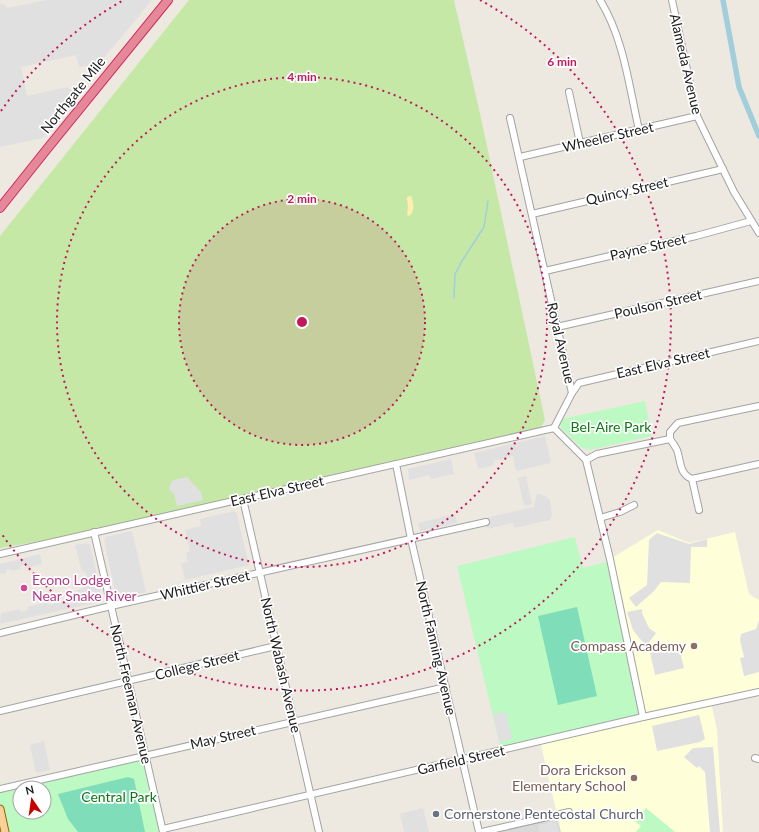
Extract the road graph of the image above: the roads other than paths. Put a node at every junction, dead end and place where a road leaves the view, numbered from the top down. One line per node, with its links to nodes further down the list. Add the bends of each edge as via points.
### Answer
1 (168, 0): 11 (highway, Northgate Mile)
2 (600, 0): 7 (street, via 609,14 620,44)
3 (672, 0): 5 (street, Alameda Avenue)
4 (569, 92): 8 (street)
5 (697, 116): 7 (street, Wheeler Street); 10 (street, Alameda Avenue)
6 (510, 118): 9 (street, Royal Avenue)
7 (639, 130): 8 (street, Wheeler Street)
8 (580, 143): 9 (street, Wheeler Street)
9 (520, 156): 12 (street, Royal Avenue)
10 (722, 169): 12 (street, Quincy Street); 13 (street, Alameda Avenue)
11 (0, 208)
12 (532, 214): 15 (street, Royal Avenue)
13 (751, 221): 14 (street, Alameda Avenue); 15 (street, Payne Street)
14 (759, 232)
15 (545, 271): 17 (street, Royal Avenue)
16 (759, 281): 17 (street, Poulson Street)
17 (557, 327): 19 (street, Royal Avenue)
18 (759, 341): 19 (street, East Elva Street, via 579,382)
19 (572, 393): 21 (street, Royal Avenue)
20 (759, 406): 22 (street, via 678,423 670,432)
21 (554, 428): 23 (street); 24 (street, East Elva Street)
22 (670, 439): 23 (street, via 597,454); 26 (street, via 683,473)
23 (586, 460): 30 (street)
24 (396, 464): 27 (street, East Elva Street); 33 (street, North Fanning Avenue)
25 (759, 464): 26 (street)
26 (692, 479): 29 (street)
27 (243, 499): 32 (street, East Elva Street); 35 (street, North Wabash Avenue)
28 (634, 505): 30 (street)
29 (699, 510)
30 (600, 518): 43 (street)
31 (486, 522): 33 (street, Whittier Street)
32 (94, 532): 34 (street, East Elva Street); 36 (street, North Freeman Avenue)
33 (411, 539): 35 (street, Whittier Street); 40 (street, North Fanning Avenue)
34 (0, 554)
35 (260, 573): 36 (street, Whittier Street); 38 (street, North Wabash Avenue)
36 (111, 606): 37 (street, Whittier Street); 39 (street, North Freeman Avenue)
37 (0, 632)
38 (276, 646): 39 (street, College Street); 44 (street, North Wabash Avenue)
39 (128, 682): 42 (street, College Street); 45 (street, North Freeman Avenue)
40 (446, 687): 44 (street, May Street); 46 (street, North Fanning Avenue)
41 (759, 692): 43 (street, Garfield Street)
42 (0, 711)
43 (643, 716): 46 (street, Garfield Street)
44 (293, 721): 45 (street, May Street); 48 (street, North Wabash Avenue)
45 (145, 755): 47 (street, May Street); 51 (street, North Freeman Avenue)
46 (462, 760): 48 (street, Garfield Street); 54 (street, North Fanning Avenue)
47 (0, 789)
48 (310, 795): 51 (street, Garfield Street); 53 (street, North Wabash Avenue)
49 (0, 809): 52 (main road)
50 (569, 812): 54 (street)
51 (163, 830)
52 (5, 832)
53 (319, 832)
54 (481, 832)

